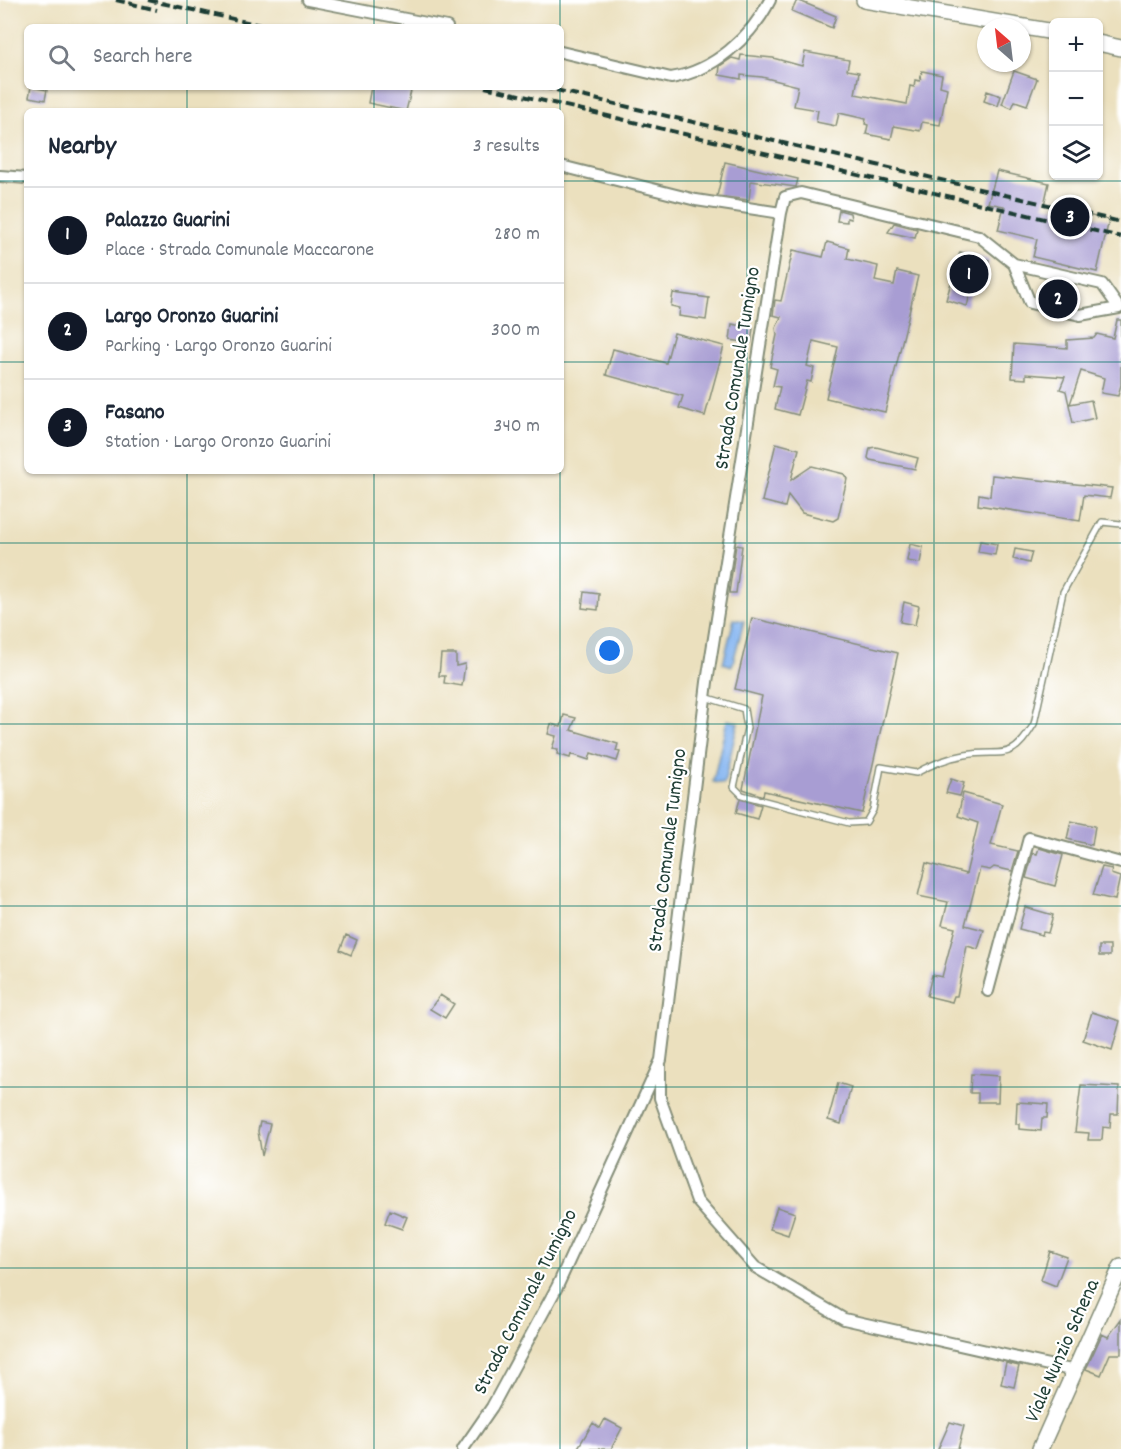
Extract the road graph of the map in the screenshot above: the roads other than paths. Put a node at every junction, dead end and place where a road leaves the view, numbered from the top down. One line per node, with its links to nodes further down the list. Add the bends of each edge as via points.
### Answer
1 (308, 0): 4 (street)
2 (770, 0): 8 (street, via 745,37 689,75 671,78)
3 (864, 0): 5 (street)
4 (432, 24)
5 (1049, 31)
6 (1103, 44): 7 (street)
7 (1121, 48)
8 (564, 53)
9 (564, 167): 12 (street, via 696,200)
10 (0, 176): 11 (street)
11 (24, 178)
12 (781, 213): 13 (street, via 785,197 801,193 979,236); 16 (street, Strada Comunale Tumigno)
13 (1014, 264): 14 (street, via 1102,284); 14 (street, via 1030,303 1080,315)
14 (1120, 308)
15 (1121, 524): 16 (lane, via 1102,522 1063,592 1034,724 1023,742 1001,754 968,754 936,762 916,773 881,767 873,810 866,822 849,823 742,795 734,787 747,728 744,709)
16 (705, 697): 19 (street, Strada Comunale Tumigno)
17 (1121, 863): 18 (street, via 1029,838)
18 (988, 991)
19 (661, 1060): 21 (street, via 660,1098 697,1201 755,1267 844,1319); 22 (street, Strada Comunale Tumigno, via 557,1287 492,1407)
20 (1121, 1267): 21 (street, Viale Nunzio Schena)
21 (1075, 1371): 23 (street, Viale Nunzio Schena)
22 (463, 1449)
23 (1040, 1449)

